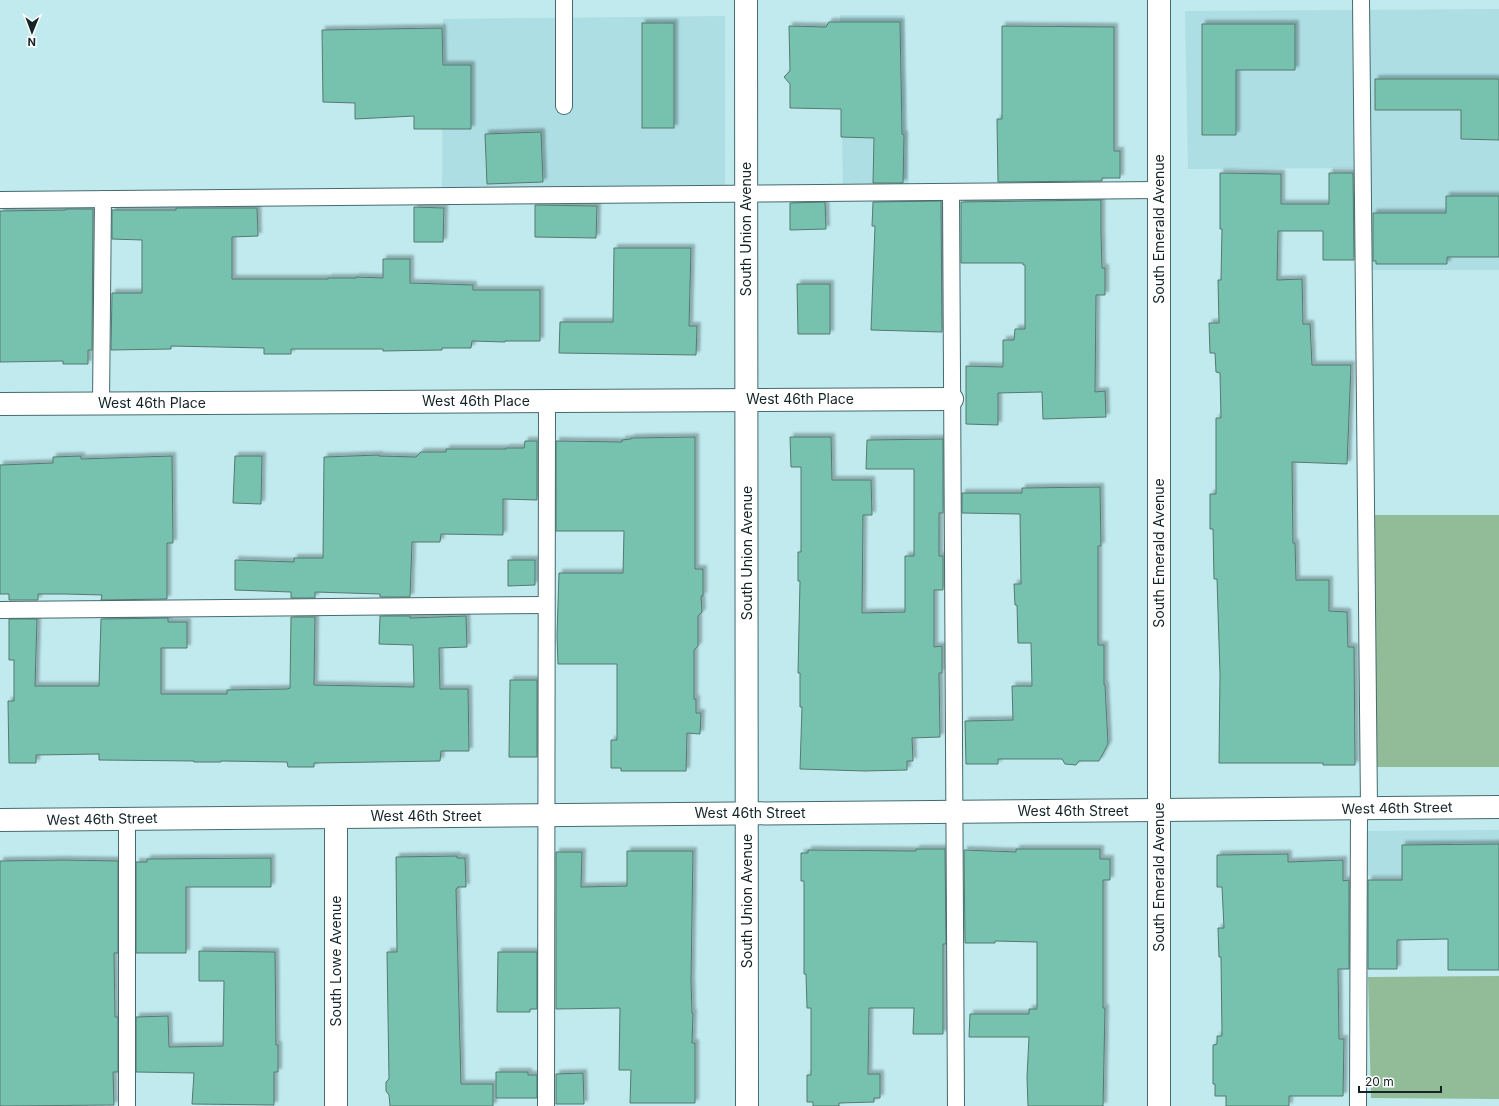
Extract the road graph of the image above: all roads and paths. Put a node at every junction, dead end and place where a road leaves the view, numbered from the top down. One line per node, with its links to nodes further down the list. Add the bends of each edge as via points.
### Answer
1 (564, 0): 5 (lane)
2 (746, 0): 8 (street, South Union Avenue)
3 (1159, 0): 6 (street, South Emerald Avenue)
4 (1361, 0): 19 (lane)
5 (564, 106)
6 (1159, 190): 7 (lane); 20 (street, South Emerald Avenue)
7 (951, 192): 8 (lane); 11 (lane)
8 (746, 193): 9 (lane); 12 (street, South Union Avenue)
9 (103, 199): 10 (lane); 14 (lane)
10 (0, 200)
11 (952, 399): 12 (street, West 46th Place); 21 (lane)
12 (746, 400): 13 (street, West 46th Place); 22 (street, South Union Avenue)
13 (547, 401): 14 (street, West 46th Place); 16 (lane)
14 (101, 403): 15 (street, West 46th Place)
15 (0, 404)
16 (546, 605): 17 (lane); 23 (lane)
17 (0, 610)
18 (1499, 807): 19 (street, West 46th Street)
19 (1364, 808): 20 (street, West 46th Street); 33 (lane)
20 (1159, 810): 21 (street, West 46th Street); 32 (street, South Emerald Avenue)
21 (954, 812): 22 (street, West 46th Street); 31 (lane)
22 (747, 813): 23 (street, West 46th Street); 30 (street, South Union Avenue)
23 (546, 815): 24 (street, West 46th Street); 29 (lane)
24 (336, 817): 25 (street, West 46th Street); 28 (street, South Lowe Avenue)
25 (127, 818): 26 (street, West 46th Street); 27 (lane)
26 (0, 820)
27 (127, 1106)
28 (336, 1106)
29 (546, 1106)
30 (747, 1106)
31 (956, 1106)
32 (1159, 1106)
33 (1358, 1106)

